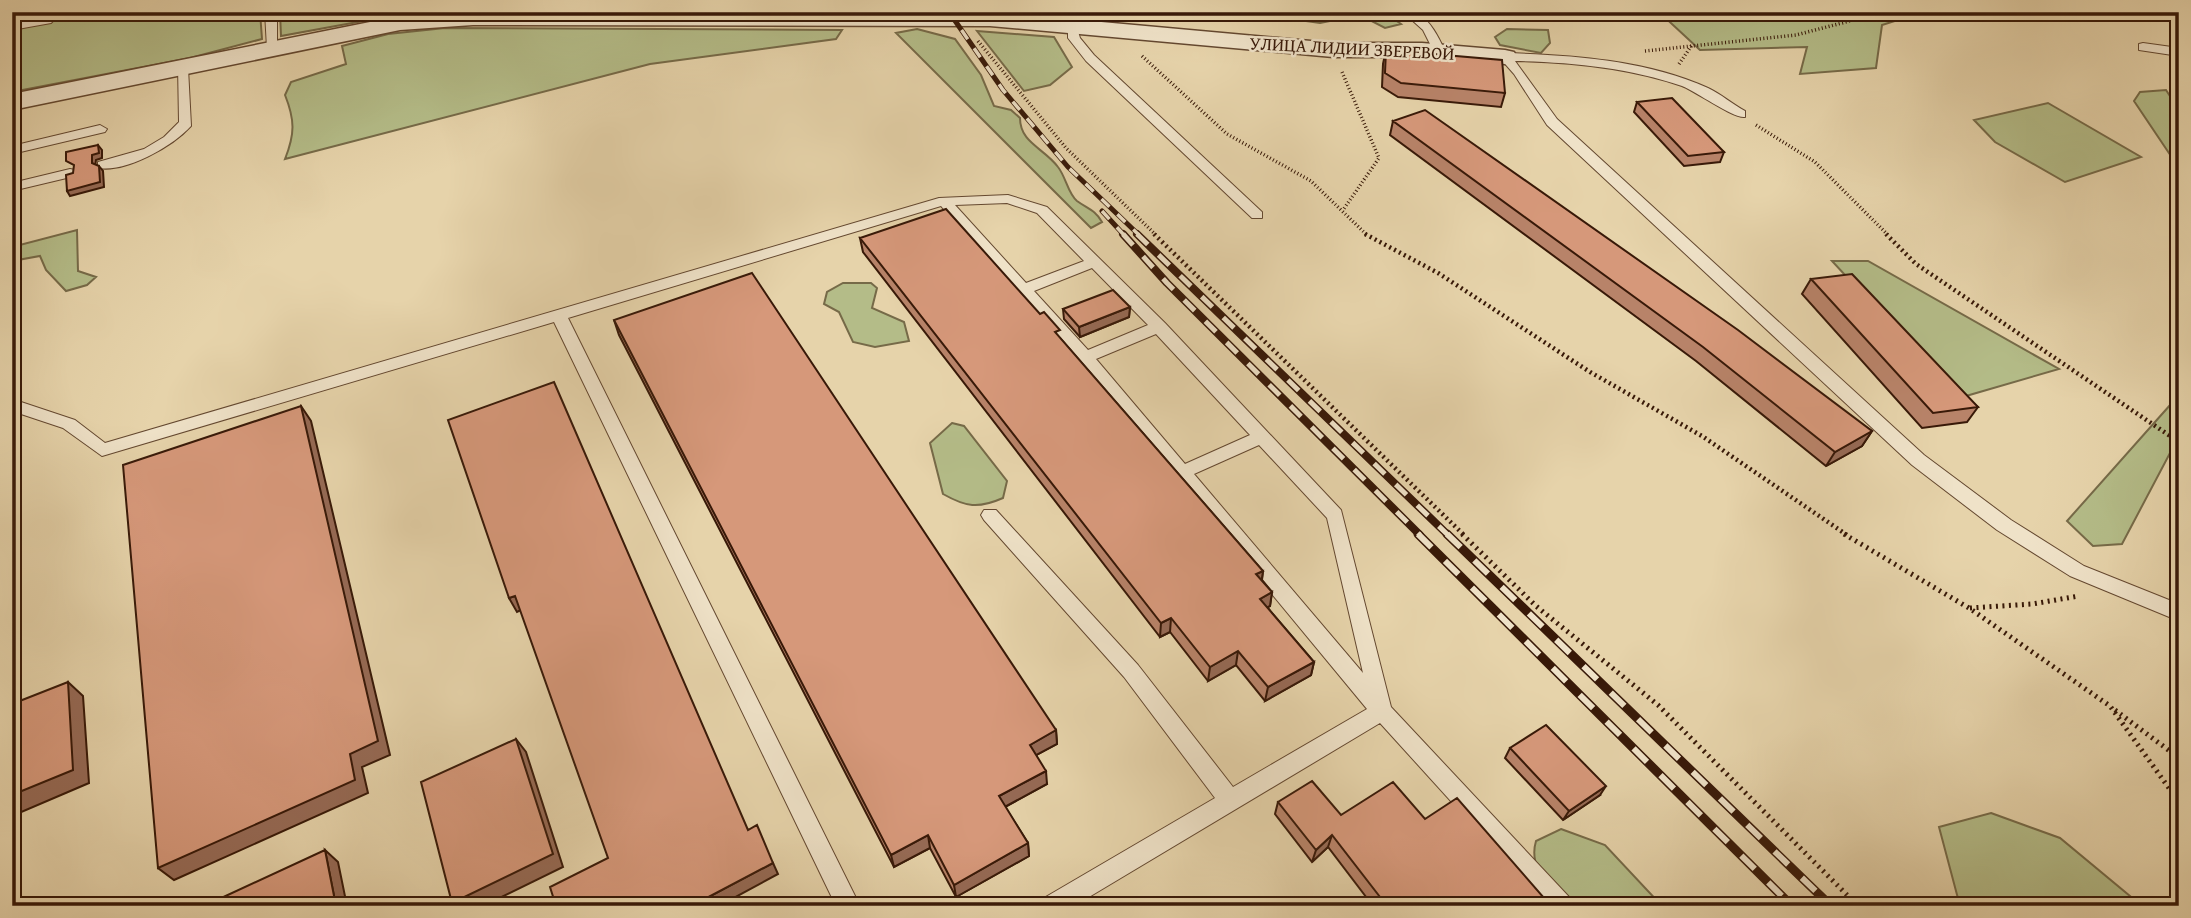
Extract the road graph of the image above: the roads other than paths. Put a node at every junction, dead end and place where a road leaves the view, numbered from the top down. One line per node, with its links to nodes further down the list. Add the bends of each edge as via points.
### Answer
1 (271, 12): 8 (lane)
2 (1409, 12): 9 (lane, via 1431,32)
3 (484, 15): 6 (street, УЛИЦА ЛИДИИ ЗВЕРЕВОЙ, via 990,19); 8 (street, УЛИЦА ЛИДИИ ЗВЕРЕВОЙ, via 400,23)
4 (47, 21): 5 (lane)
5 (12, 27)
6 (1072, 27): 9 (street, УЛИЦА ЛИДИИ ЗВЕРЕВОЙ, via 1333,50); 21 (lane, via 1074,38 1090,58)
7 (2143, 47): 10 (lane)
8 (273, 48): 12 (street, УЛИЦА ЛИДИИ ЗВЕРЕВОЙ)
9 (1439, 51): 11 (street, УЛИЦА ЛИДИИ ЗВЕРЕВОЙ)
10 (2179, 52)
11 (1505, 57): 14 (lane, via 1583,63 1669,79 1705,90); 31 (lane, via 1552,122 1918,460 2004,525 2077,571)
12 (182, 68): 13 (street, УЛИЦА ЛИДИИ ЗВЕРЕВОЙ); 17 (lane, via 186,123 173,140 142,156)
13 (12, 102)
14 (1740, 114)
15 (100, 129): 16 (lane)
16 (12, 150)
17 (103, 165)
18 (70, 173): 19 (lane)
19 (12, 187)
20 (944, 201): 22 (lane, via 1008,199 1028,203 1042,210); 23 (lane); 24 (lane)
21 (1257, 215)
22 (1095, 262): 23 (lane); 25 (lane)
23 (1024, 289): 26 (lane)
24 (558, 314): 27 (lane, via 102,450 68,424); 34 (lane)
25 (1159, 327): 26 (lane); 28 (lane)
26 (1085, 357): 29 (lane)
27 (12, 405)
28 (1262, 437): 29 (lane); 32 (lane, via 1335,515)
29 (1182, 472): 32 (lane)
30 (990, 515): 33 (lane, via 1132,671)
31 (2179, 612)
32 (1382, 711): 33 (lane); 36 (lane)
33 (1230, 801): 35 (lane)
34 (848, 906)
35 (1052, 906)
36 (1562, 906)

